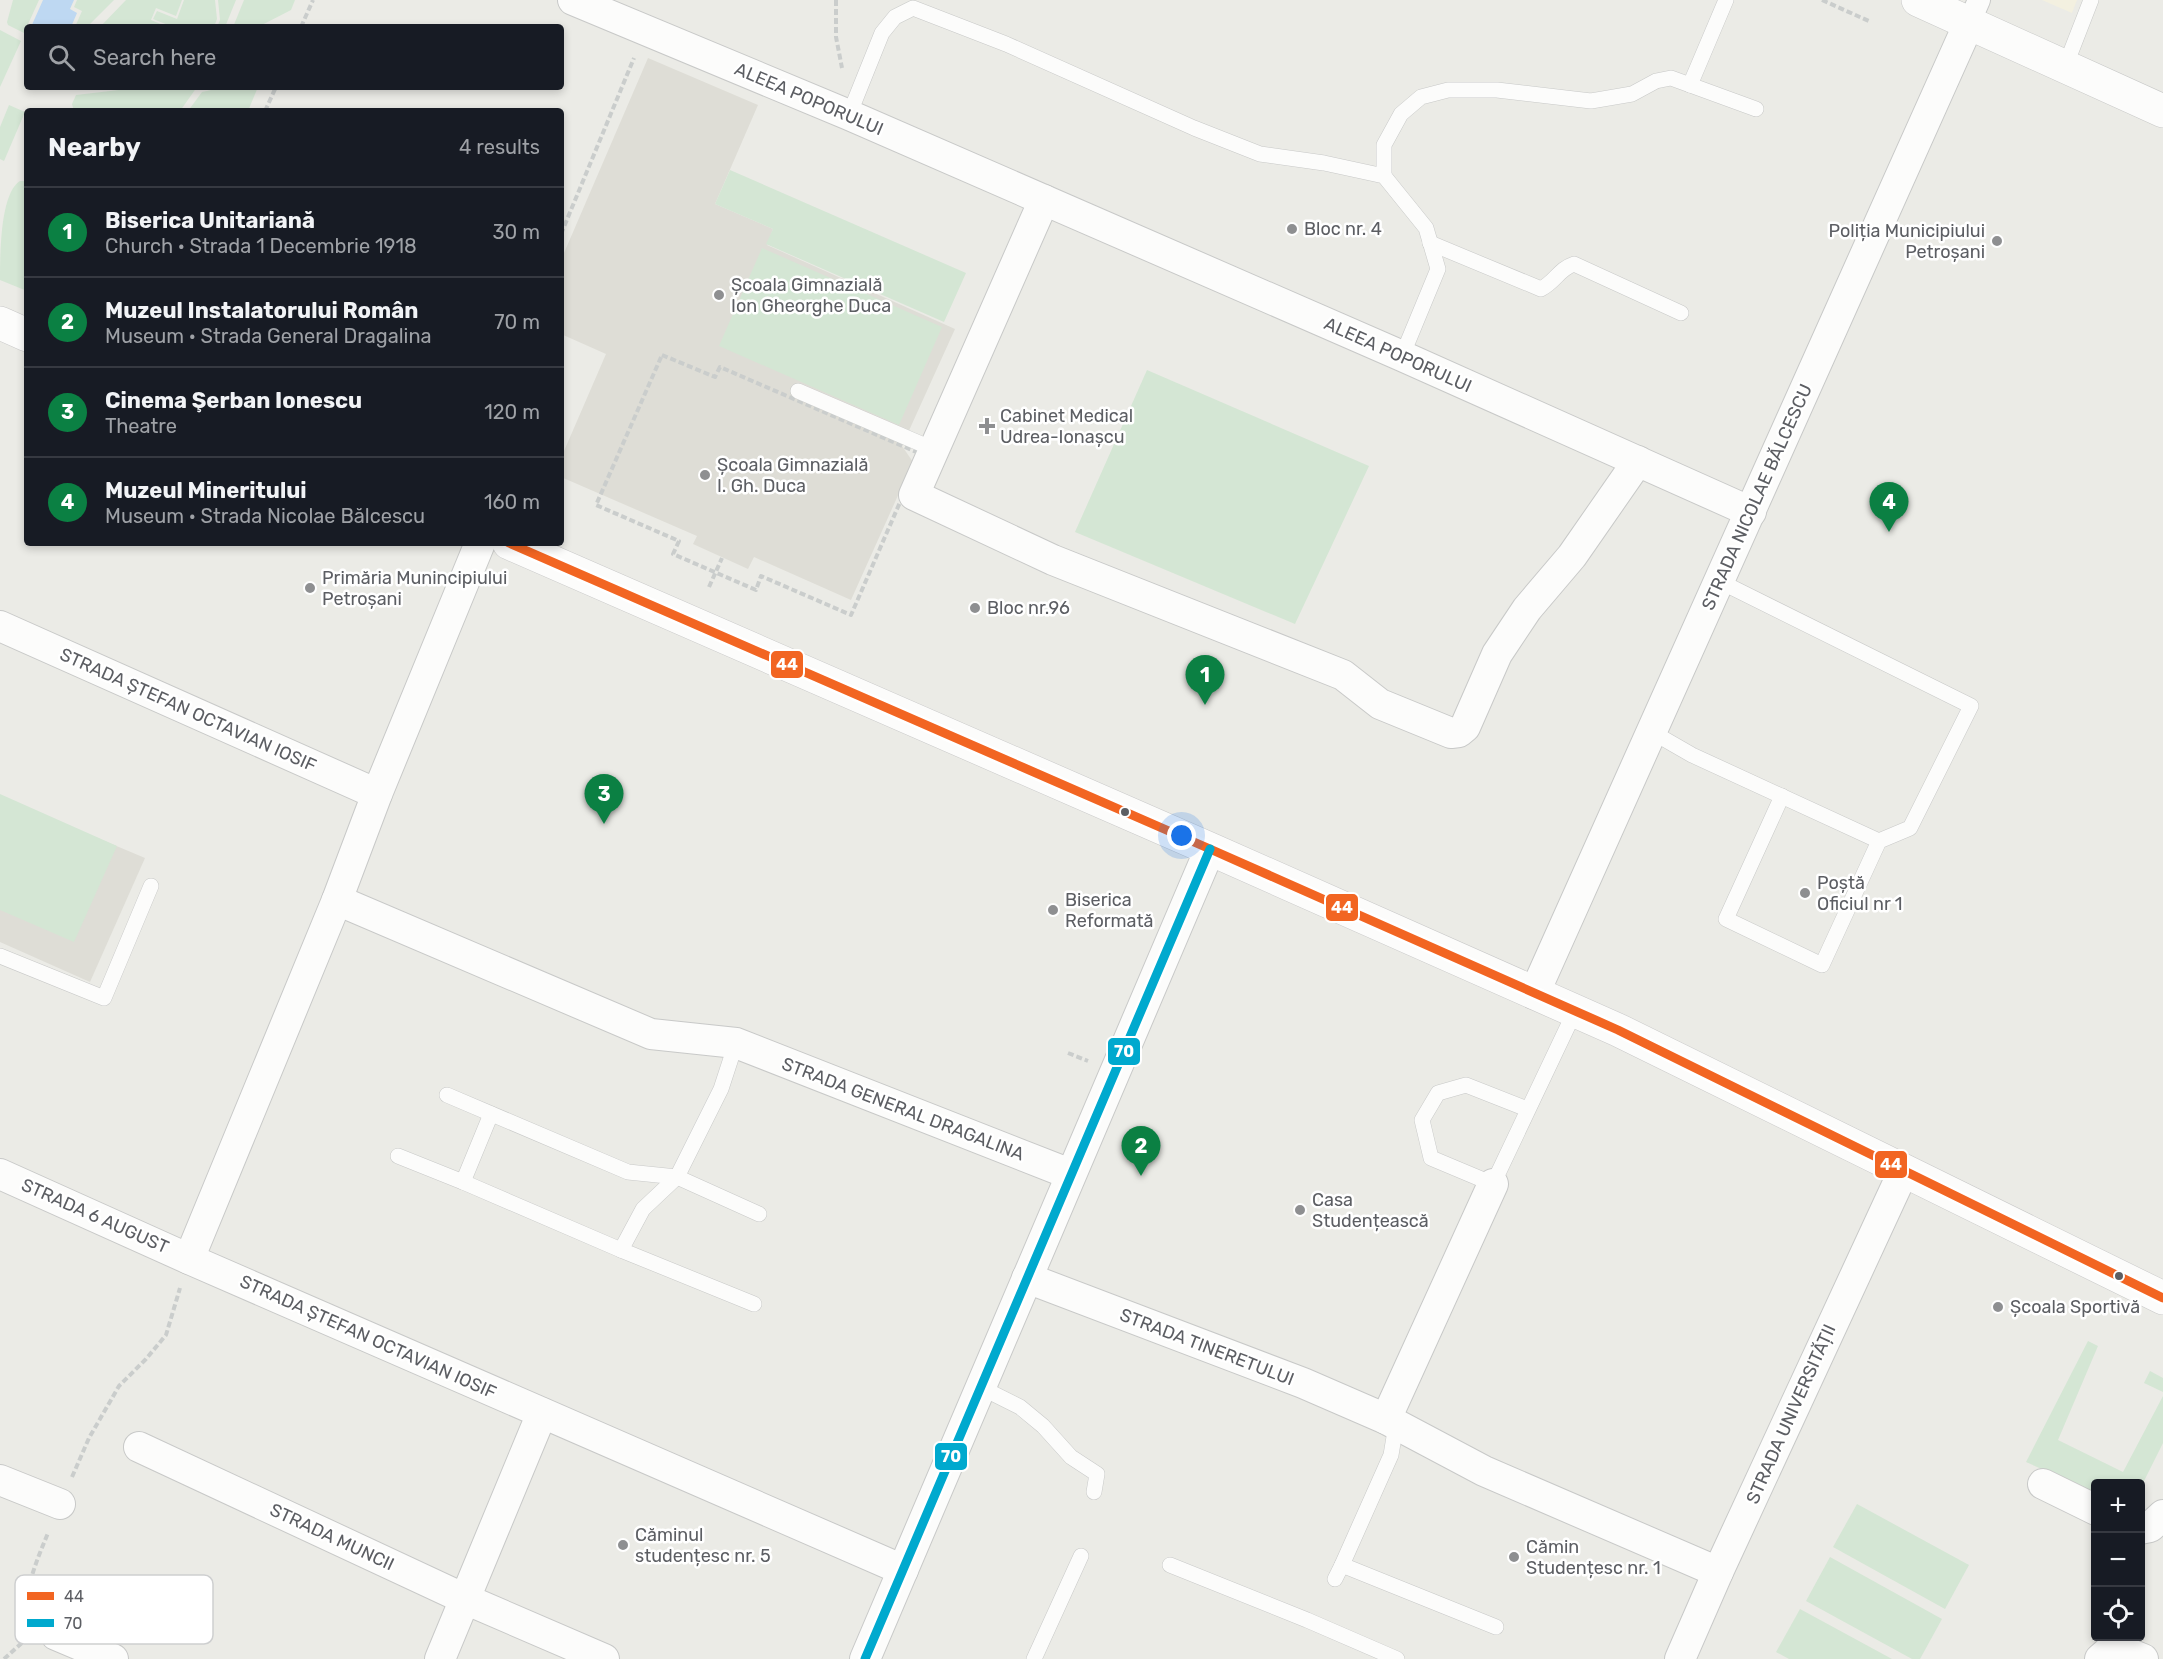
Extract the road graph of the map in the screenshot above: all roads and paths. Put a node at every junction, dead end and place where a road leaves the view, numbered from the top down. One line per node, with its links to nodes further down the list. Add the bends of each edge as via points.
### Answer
1 (313, 0): 10 (path)
2 (573, 0): 18 (street, ALEEA POPORULUI)
3 (836, 0): 18 (path, via 836,37)
4 (1726, 0): 13 (lane)
5 (1822, 0): 9 (path)
6 (1918, 0): 8 (main road)
7 (2091, 0): 12 (lane)
8 (1974, 12): 12 (main road); 30 (street, STRADA NICOLAE BĂLCESCU)
9 (1871, 21)
10 (303, 24)
11 (638, 48): 21 (path)
12 (2065, 67): 17 (main road)
13 (1690, 85): 16 (lane); 19 (lane, via 1671,78 1632,94 1591,101 1497,90 1448,90 1421,97 1401,114 1384,145)
14 (275, 90): 15 (path)
15 (266, 108)
16 (1756, 109)
17 (2163, 111)
18 (849, 115): 19 (lane, via 882,33 895,17 913,8 1260,154); 20 (street, ALEEA POPORULUI)
19 (1384, 176): 22 (lane, via 1426,228)
20 (1044, 200): 26 (street, ALEEA POPORULUI); 28 (street)
21 (564, 227)
22 (1430, 243): 23 (lane, via 1541,289 1553,283 1565,267 1574,264); 26 (lane, via 1438,269)
23 (1681, 313)
24 (0, 323): 25 (main road)
25 (24, 334)
26 (1402, 356): 29 (street, ALEEA POPORULUI)
27 (798, 391): 28 (lane)
28 (933, 449): 29 (street, via 914,495 1053,560 1343,675 1380,704 1451,733 1465,727 1497,654)
29 (1638, 461): 30 (street, ALEEA POPORULUI)
30 (1751, 512): 35 (street, STRADA NICOLAE BĂLCESCU)
31 (479, 546): 39 (street)
32 (516, 546): 42 (main road)
33 (722, 558): 34 (path)
34 (716, 572): 34 (path, via 756,590 761,576 850,615 921,454 720,367 715,377 662,355 596,505 679,541 673,554); 36 (path)
35 (1719, 581): 38 (street, STRADA NICOLAE BĂLCESCU); 41 (lane, via 1971,706 1910,828)
36 (709, 587)
37 (0, 626): 39 (street, STRADA ȘTEFAN OCTAVIAN IOSIF)
38 (1652, 732): 40 (lane); 46 (street, STRADA NICOLAE BĂLCESCU)
39 (377, 795): 44 (street)
40 (1782, 796): 41 (lane); 41 (lane, via 1726,919 1822,965)
41 (1879, 841)
42 (1210, 849): 46 (main road); 55 (street)
43 (151, 886): 45 (lane, via 104,998)
44 (337, 900): 48 (street, via 651,1034); 61 (street)
45 (0, 956)
46 (1534, 994): 47 (main road)
47 (1575, 1011): 50 (lane); 53 (main road)
48 (736, 1043): 55 (street, STRADA GENERAL DRAGALINA); 56 (lane, via 721,1089)
49 (447, 1095): 51 (lane)
50 (1527, 1109): 58 (lane); 58 (lane, via 1466,1085 1438,1093 1422,1120 1431,1158)
51 (492, 1114): 56 (lane, via 628,1172); 57 (lane)
52 (398, 1156): 57 (lane)
53 (1904, 1170): 63 (main road); 80 (street, STRADA UNIVERSITĂȚII)
54 (0, 1174): 61 (street, STRADA 6 AUGUST)
55 (1070, 1174): 62 (street)
56 (677, 1177): 59 (lane); 60 (lane, via 643,1209)
57 (463, 1182): 60 (lane)
58 (1493, 1184): 67 (street)
59 (759, 1214)
60 (621, 1250): 64 (lane)
61 (189, 1259): 66 (street, STRADA ȘTEFAN OCTAVIAN IOSIF); 72 (path, via 166,1335 119,1386 89,1438)
62 (1027, 1278): 65 (street); 67 (street, STRADA TINERETULUI, via 1303,1383)
63 (2163, 1298)
64 (754, 1304)
65 (980, 1388): 71 (lane, via 1020,1407 1071,1457 1096,1474); 79 (street)
66 (542, 1413): 79 (street, STRADA ȘTEFAN OCTAVIAN IOSIF); 83 (street)
67 (1391, 1422): 78 (lane, via 1391,1455); 80 (street, STRADA TINERETULUI, via 1484,1471)
68 (139, 1447): 83 (street, STRADA MUNCII)
69 (0, 1480): 72 (street)
70 (2043, 1484): 73 (street)
71 (1094, 1492)
72 (60, 1504): 81 (path)
73 (2091, 1508)
74 (2163, 1515): 75 (street)
75 (2145, 1528)
76 (1081, 1556): 90 (lane)
77 (1170, 1565): 91 (lane)
78 (1342, 1565): 82 (lane); 84 (lane)
79 (903, 1570): 89 (street)
80 (1718, 1572): 92 (street, STRADA UNIVERSITĂȚII)
81 (32, 1575)
82 (1335, 1580)
83 (465, 1599): 87 (street); 88 (street)
84 (1496, 1627)
85 (77, 1644): 86 (street)
86 (113, 1659)
87 (440, 1659)
88 (604, 1659)
89 (864, 1659)
90 (1034, 1659)
91 (1397, 1659)
92 (1680, 1659)
93 (2100, 1659): 94 (street, via 2108,1652)
94 (2143, 1659)

